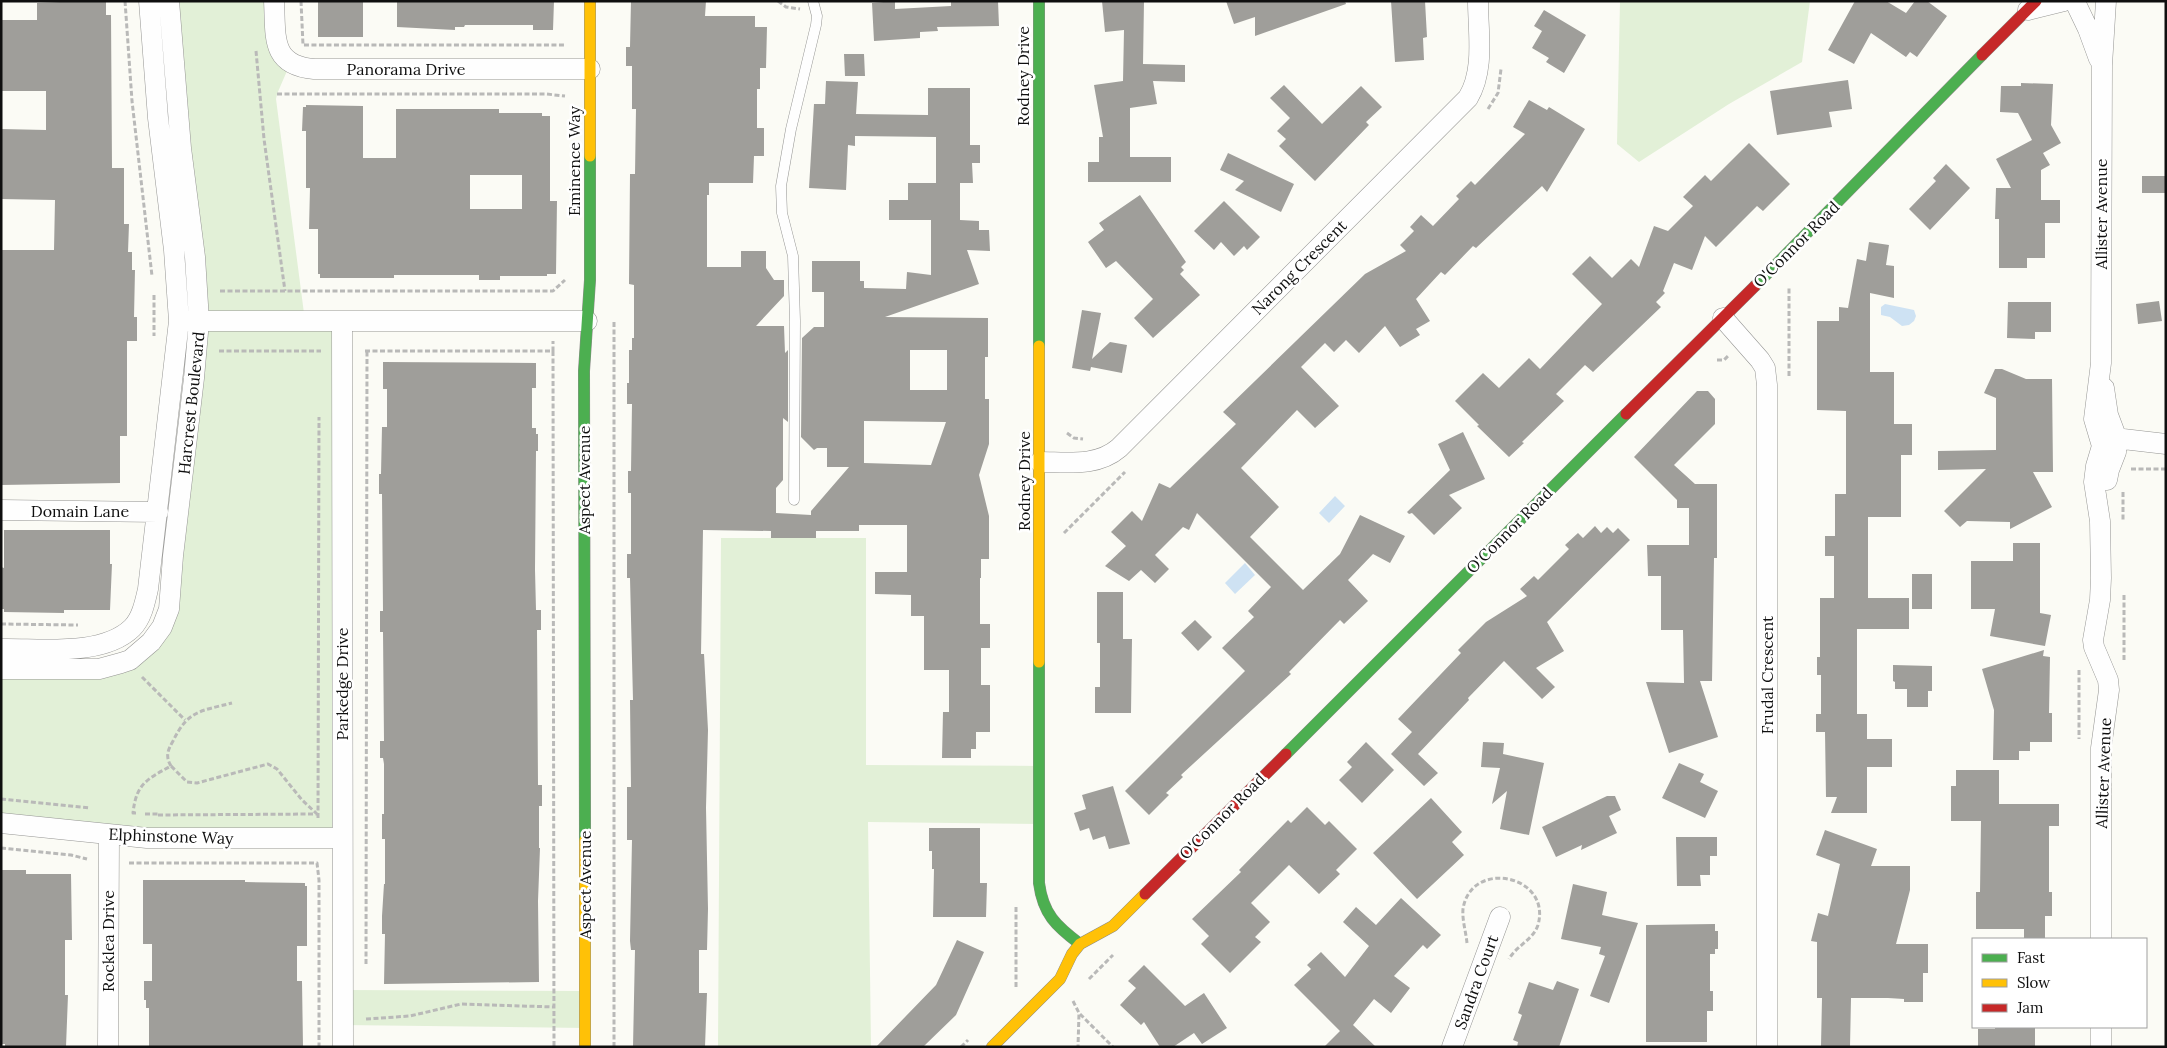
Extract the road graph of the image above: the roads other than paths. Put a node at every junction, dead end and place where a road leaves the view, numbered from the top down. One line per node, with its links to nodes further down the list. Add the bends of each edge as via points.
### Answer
1 (149, 1): 15 (street, Harcrest Boulevard)
2 (169, 1): 16 (street, Harcrest Boulevard)
3 (274, 1): 13 (street, Panorama Drive, via 276,39 285,59 297,67 314,70)
4 (590, 1): 13 (street, Eminence Way)
5 (813, 1): 23 (lane, via 816,25 781,186 782,214 793,256)
6 (1039, 1): 22 (street, Rodney Drive)
7 (1478, 1): 22 (street, Narong Crescent, via 1478,69 1468,98 1112,454 1097,460)
8 (2098, 1): 10 (street, O'Connor Road, via 2091,5)
9 (2106, 1): 12 (street, Allister Avenue)
10 (2070, 2): 11 (street, O'Connor Road); 12 (street, Allister Avenue, via 2088,29)
11 (2026, 7): 14 (street, O'Connor Road)
12 (2102, 65): 21 (street, Allister Avenue, via 2101,363 2094,419)
13 (590, 70): 18 (street, Eminence Way, via 590,280)
14 (1723, 318): 33 (street, O'Connor Road, via 1113,926); 40 (street, Frudal Crescent, via 1760,360 1765,368 1767,385)
15 (179, 321): 16 (street); 25 (street, Harcrest Boulevard)
16 (199, 321): 17 (street); 27 (street, Harcrest Boulevard, via 171,599 162,627 138,654 111,667)
17 (342, 321): 18 (street); 30 (street, Parkedge Drive)
18 (587, 321): 37 (street, Aspect Avenue, via 584,371)
19 (2166, 444): 21 (street, via 2123,439)
20 (2166, 448): 21 (street)
21 (2115, 452): 32 (street, Allister Avenue, via 2100,460 2094,482 2100,521 2100,600 2093,640 2109,690 2101,748)
22 (1040, 462): 33 (street, Rodney Drive, via 1039,888 1041,902 1050,919)
23 (794, 500)
24 (1, 510): 25 (street, Domain Lane)
25 (158, 512): 26 (street, Harcrest Boulevard, via 148,589 143,610 133,627 102,645)
26 (1, 649)
27 (1, 669)
28 (1, 823): 29 (street, Elphinstone Way)
29 (109, 835): 30 (street, Elphinstone Way, via 147,838); 35 (street, Rocklea Drive)
30 (342, 838): 36 (street, Parkedge Drive)
31 (1500, 917): 39 (street, Sandra Court)
32 (2101, 938)
33 (1080, 944): 38 (street, O'Connor Road, via 1060,979)
34 (2101, 1028): 41 (street)
35 (108, 1047)
36 (343, 1047)
37 (586, 1047)
38 (992, 1047)
39 (1452, 1047)
40 (1767, 1047)
41 (2101, 1047)

